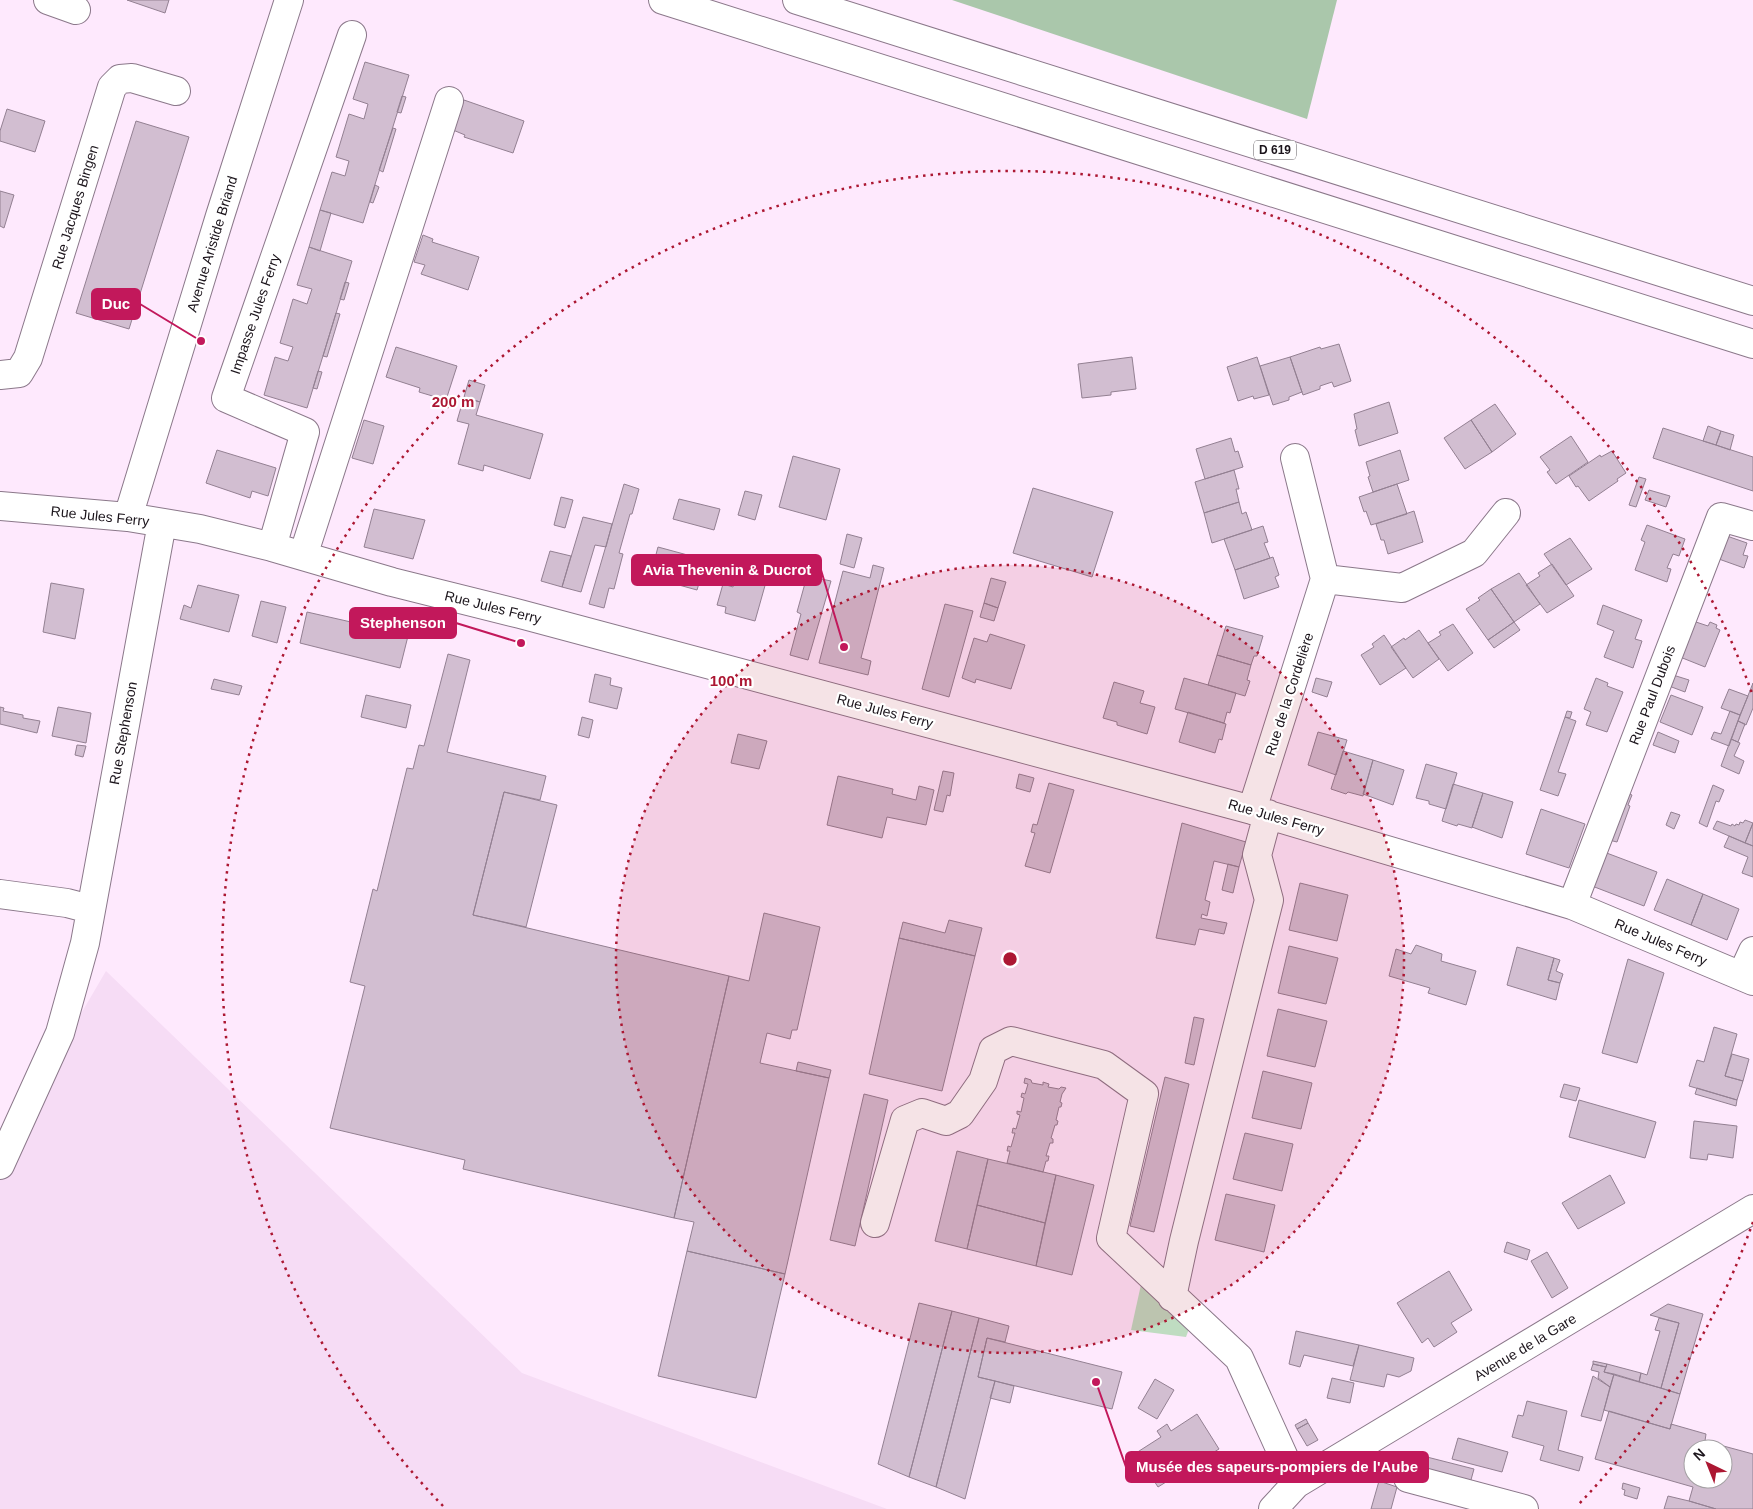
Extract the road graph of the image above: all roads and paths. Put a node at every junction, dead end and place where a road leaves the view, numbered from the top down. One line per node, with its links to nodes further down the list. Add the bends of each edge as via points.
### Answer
1 (48, 0): 5 (main road)
2 (289, 0): 15 (main road, Avenue Aristide Briand)
3 (664, 0): 10 (main road)
4 (797, 0): 9 (main road, D 619)
5 (76, 10)
6 (352, 35): 18 (main road, Impasse Jules Ferry, via 226,398 305,432)
7 (176, 91): 11 (main road, Rue Jacques Bingen, via 132,78 120,79 112,87 28,358 19,373)
8 (449, 101): 19 (main road)
9 (1753, 301)
10 (1753, 344)
11 (0, 375)
12 (1295, 458): 20 (main road)
13 (0, 506): 15 (main road, Rue Jules Ferry)
14 (1506, 513): 20 (main road, via 1474,553 1402,588)
15 (128, 517): 16 (main road, Rue Jules Ferry)
16 (162, 522): 18 (main road, Rue Jules Ferry); 24 (main road, Rue Stephenson)
17 (1753, 526): 23 (main road, Rue Paul Dubois, via 1721,517)
18 (272, 547): 19 (main road, Rue Jules Ferry)
19 (304, 556): 21 (main road, Rue Jules Ferry)
20 (1325, 579): 21 (main road, Rue de la Cordelière)
21 (1260, 812): 23 (main road, Rue Jules Ferry); 30 (main road, Rue de la Cordelière, via 1257,855 1269,900)
22 (0, 894): 24 (main road)
23 (1572, 905): 26 (main road, Rue Jules Ferry)
24 (90, 909): 27 (main road, Rue Stephenson, via 85,943 60,1033)
25 (1753, 951): 26 (main road)
26 (1747, 978)
27 (0, 1165)
28 (1753, 1209): 32 (main road, Avenue de la Gare)
29 (874, 1223): 30 (main road, via 905,1120 922,1113 946,1121 960,1114 983,1081 992,1050 1011,1041 1104,1065 1144,1094 1111,1238)
30 (1172, 1297): 32 (main road, via 1239,1358)
31 (1408, 1478): 34 (main road)
32 (1296, 1484): 33 (main road, Avenue de la Gare)
33 (1273, 1509)
34 (1524, 1509)

